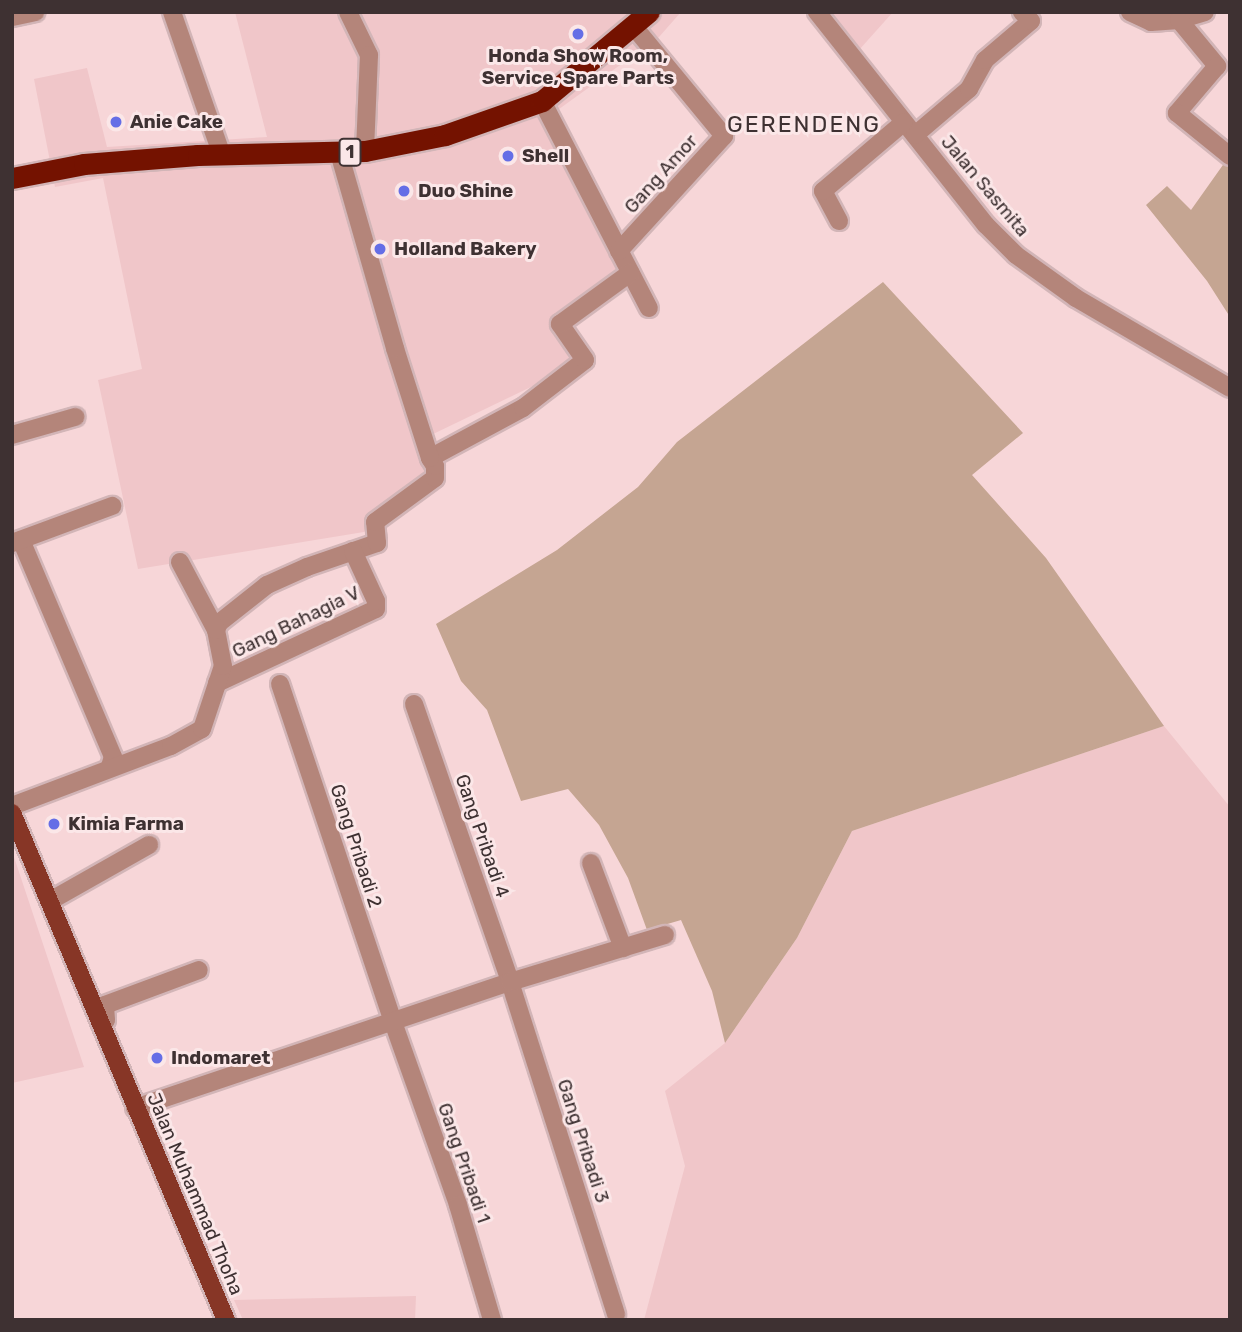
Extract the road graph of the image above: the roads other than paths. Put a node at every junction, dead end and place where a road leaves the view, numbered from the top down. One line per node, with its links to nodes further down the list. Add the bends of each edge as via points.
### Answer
1 (35, 12): 8 (street)
2 (172, 12): 14 (street)
3 (348, 12): 13 (street, via 369,55)
4 (817, 12): 12 (street, Jalan Sasmita)
5 (1022, 12): 12 (street, via 1031,21 985,60 970,89)
6 (1130, 12): 10 (street, via 1151,22)
7 (1205, 12): 10 (street)
8 (12, 17)
9 (642, 20): 11 (highway, 1); 19 (street, Gang Amor, via 724,136)
10 (1179, 20): 16 (street, via 1217,66 1177,113)
11 (542, 101): 13 (highway, 1, via 445,135); 19 (street)
12 (909, 129): 18 (street, via 822,191); 22 (street, Jalan Sasmita, via 1016,255 1076,298)
13 (365, 151): 15 (highway, 1)
14 (220, 153): 15 (highway, 1); 17 (highway, 1, via 84,164)
15 (339, 153): 25 (street)
16 (1230, 156)
17 (12, 178)
18 (839, 221)
19 (619, 251): 20 (street)
20 (630, 273): 21 (street); 25 (street, via 560,324 585,360 523,408)
21 (649, 308)
22 (1230, 388)
23 (75, 417): 24 (street)
24 (12, 435)
25 (430, 457): 28 (street, via 435,478 375,522 377,543)
26 (111, 506): 27 (street)
27 (16, 541): 34 (street, via 113,757)
28 (353, 551): 30 (street, via 267,585); 31 (street, Gang Bahagia V, via 376,609)
29 (180, 562): 30 (street)
30 (216, 630): 31 (street, via 223,666)
31 (217, 683): 34 (street, via 202,729 171,746)
32 (280, 684): 45 (street, Gang Pribadi 2)
33 (414, 704): 44 (street, Gang Pribadi 4)
34 (110, 766): 35 (street)
35 (12, 806)
36 (12, 813): 37 (main road, Jalan Muhammad Thoha)
37 (16, 831): 40 (main road, Jalan Muhammad Thoha)
38 (149, 845): 40 (street)
39 (592, 863): 42 (street)
40 (50, 901): 46 (main road, Jalan Muhammad Thoha)
41 (665, 935): 42 (street)
42 (623, 948): 44 (street)
43 (199, 970): 46 (street, via 105,1005 106,1020)
44 (510, 982): 45 (street); 48 (street, Gang Pribadi 3)
45 (393, 1022): 47 (street); 50 (street, Gang Pribadi 1, via 458,1205)
46 (101, 1024): 47 (main road, Jalan Muhammad Thoha)
47 (135, 1108): 49 (main road, Jalan Muhammad Thoha)
48 (616, 1314)
49 (226, 1320)
50 (492, 1320)

